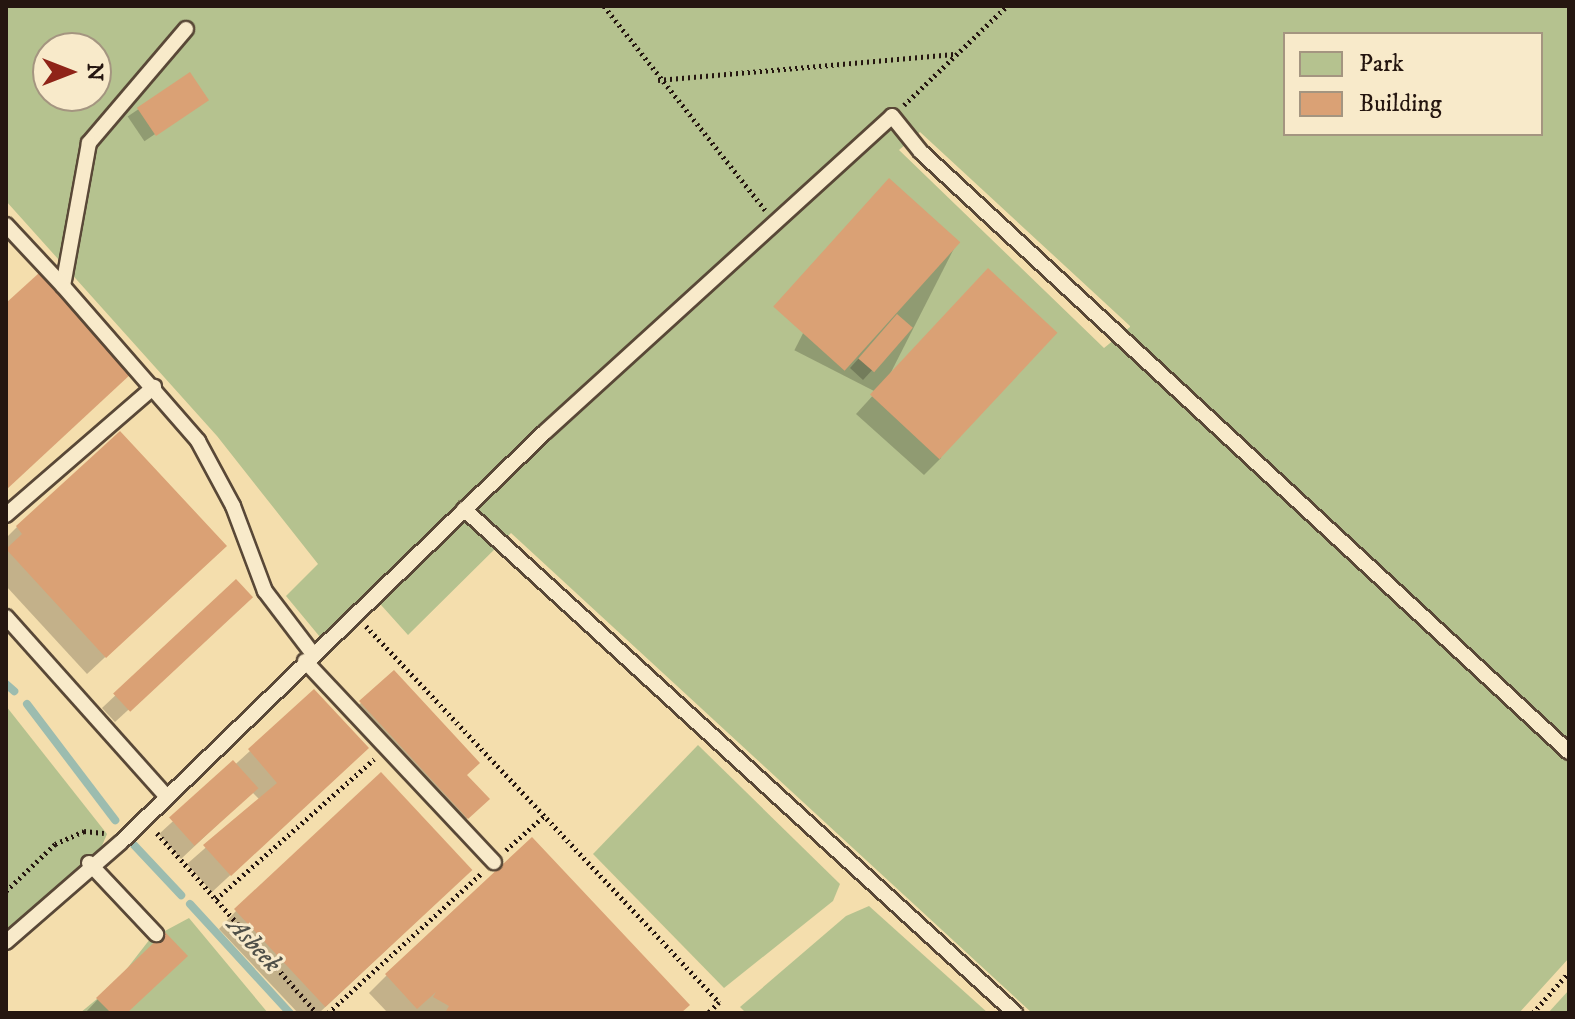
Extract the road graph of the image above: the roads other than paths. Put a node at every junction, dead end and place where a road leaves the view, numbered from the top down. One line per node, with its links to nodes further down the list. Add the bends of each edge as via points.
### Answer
1 (186, 29): 3 (lane, via 89,143)
2 (6, 225): 3 (lane)
3 (63, 286): 4 (lane)
4 (154, 387): 6 (lane); 8 (lane, via 198,441 233,506 265,591)
5 (464, 509): 8 (lane); 9 (lane, via 892,116 921,152); 15 (lane)
6 (6, 515)
7 (6, 617): 10 (lane)
8 (309, 658): 10 (lane); 12 (lane)
9 (1569, 752)
10 (166, 796): 11 (lane, via 121,842)
11 (92, 860): 13 (lane); 14 (lane)
12 (494, 862)
13 (156, 934)
14 (6, 942)
15 (1015, 1013)

